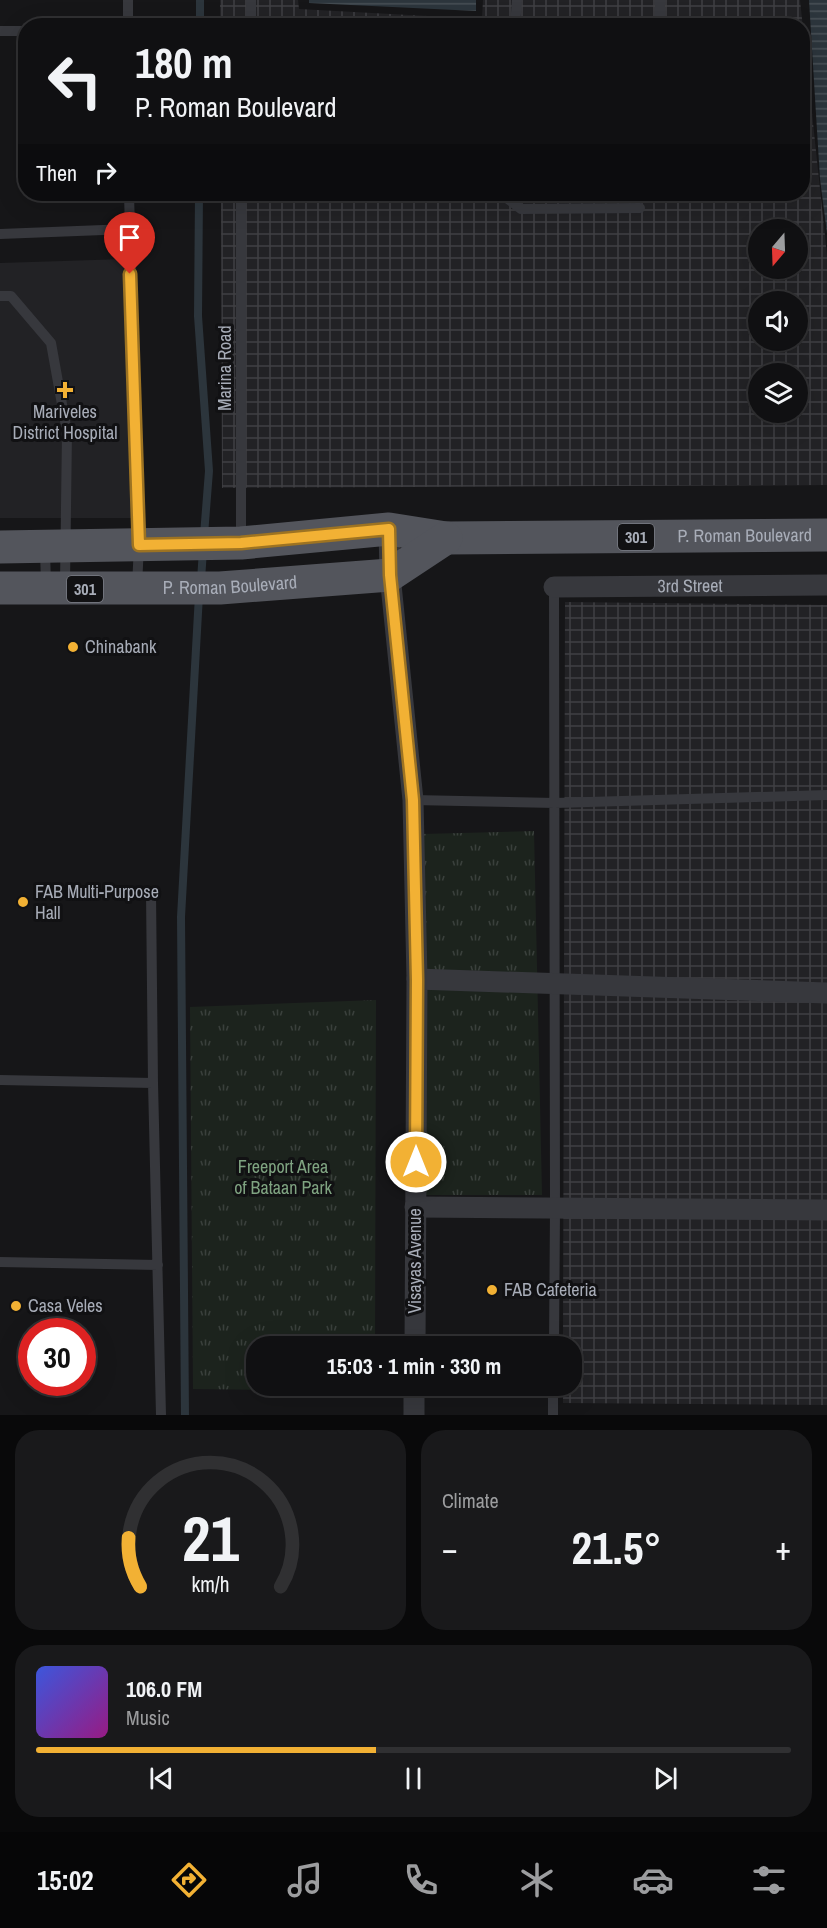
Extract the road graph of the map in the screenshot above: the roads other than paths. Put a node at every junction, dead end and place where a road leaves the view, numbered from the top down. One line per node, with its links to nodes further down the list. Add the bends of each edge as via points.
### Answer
1 (128, 0): 5 (lane)
2 (251, 0): 6 (lane)
3 (517, 0): 7 (lane)
4 (660, 0): 8 (lane)
5 (128, 18)
6 (251, 18)
7 (516, 18)
8 (660, 18)
9 (0, 31): 10 (lane)
10 (18, 31)
11 (129, 201): 15 (lane)
12 (242, 201): 21 (lane, Marina Road)
13 (511, 201): 14 (lane, via 521,209)
14 (640, 208)
15 (129, 229): 16 (lane); 22 (lane)
16 (0, 234)
17 (0, 296): 23 (lane, via 11,296 51,343 67,432)
18 (389, 529): 20 (main road, P. Roman Boulevard / 301); 21 (main road, P. Roman Boulevard / 301); 25 (street, Visayas Avenue)
19 (827, 536): 20 (main road, P. Roman Boulevard / 301)
20 (446, 538): 25 (main road, P. Roman Boulevard / 301)
21 (230, 542): 22 (main road, P. Roman Boulevard / 301)
22 (154, 544): 23 (main road, P. Roman Boulevard / 301); 30 (lane)
23 (56, 546): 24 (main road, P. Roman Boulevard / 301); 29 (lane); 29 (lane)
24 (0, 547)
25 (390, 575): 30 (main road, P. Roman Boulevard / 301, via 220,588); 32 (street, Visayas Avenue)
26 (827, 585): 27 (street, 3rd Street)
27 (554, 587): 33 (lane)
28 (0, 588): 29 (main road, P. Roman Boulevard / 301)
29 (55, 588): 30 (main road, P. Roman Boulevard / 301)
30 (137, 589)
31 (827, 795): 33 (lane)
32 (413, 800): 33 (lane); 35 (street, Visayas Avenue)
33 (555, 803): 36 (lane)
34 (151, 892): 39 (lane)
35 (417, 980): 36 (street); 40 (street, Visayas Avenue)
36 (555, 984): 37 (street); 41 (lane)
37 (827, 993)
38 (0, 1080): 39 (lane)
39 (153, 1083): 44 (lane)
40 (416, 1207): 41 (street); 45 (street, Visayas Avenue)
41 (555, 1209): 42 (street); 46 (lane)
42 (827, 1210)
43 (0, 1263): 44 (lane)
44 (158, 1265): 49 (lane)
45 (415, 1336)
46 (554, 1336)
47 (414, 1396): 50 (street)
48 (553, 1396): 51 (lane)
49 (161, 1415)
50 (414, 1415)
51 (553, 1415)

